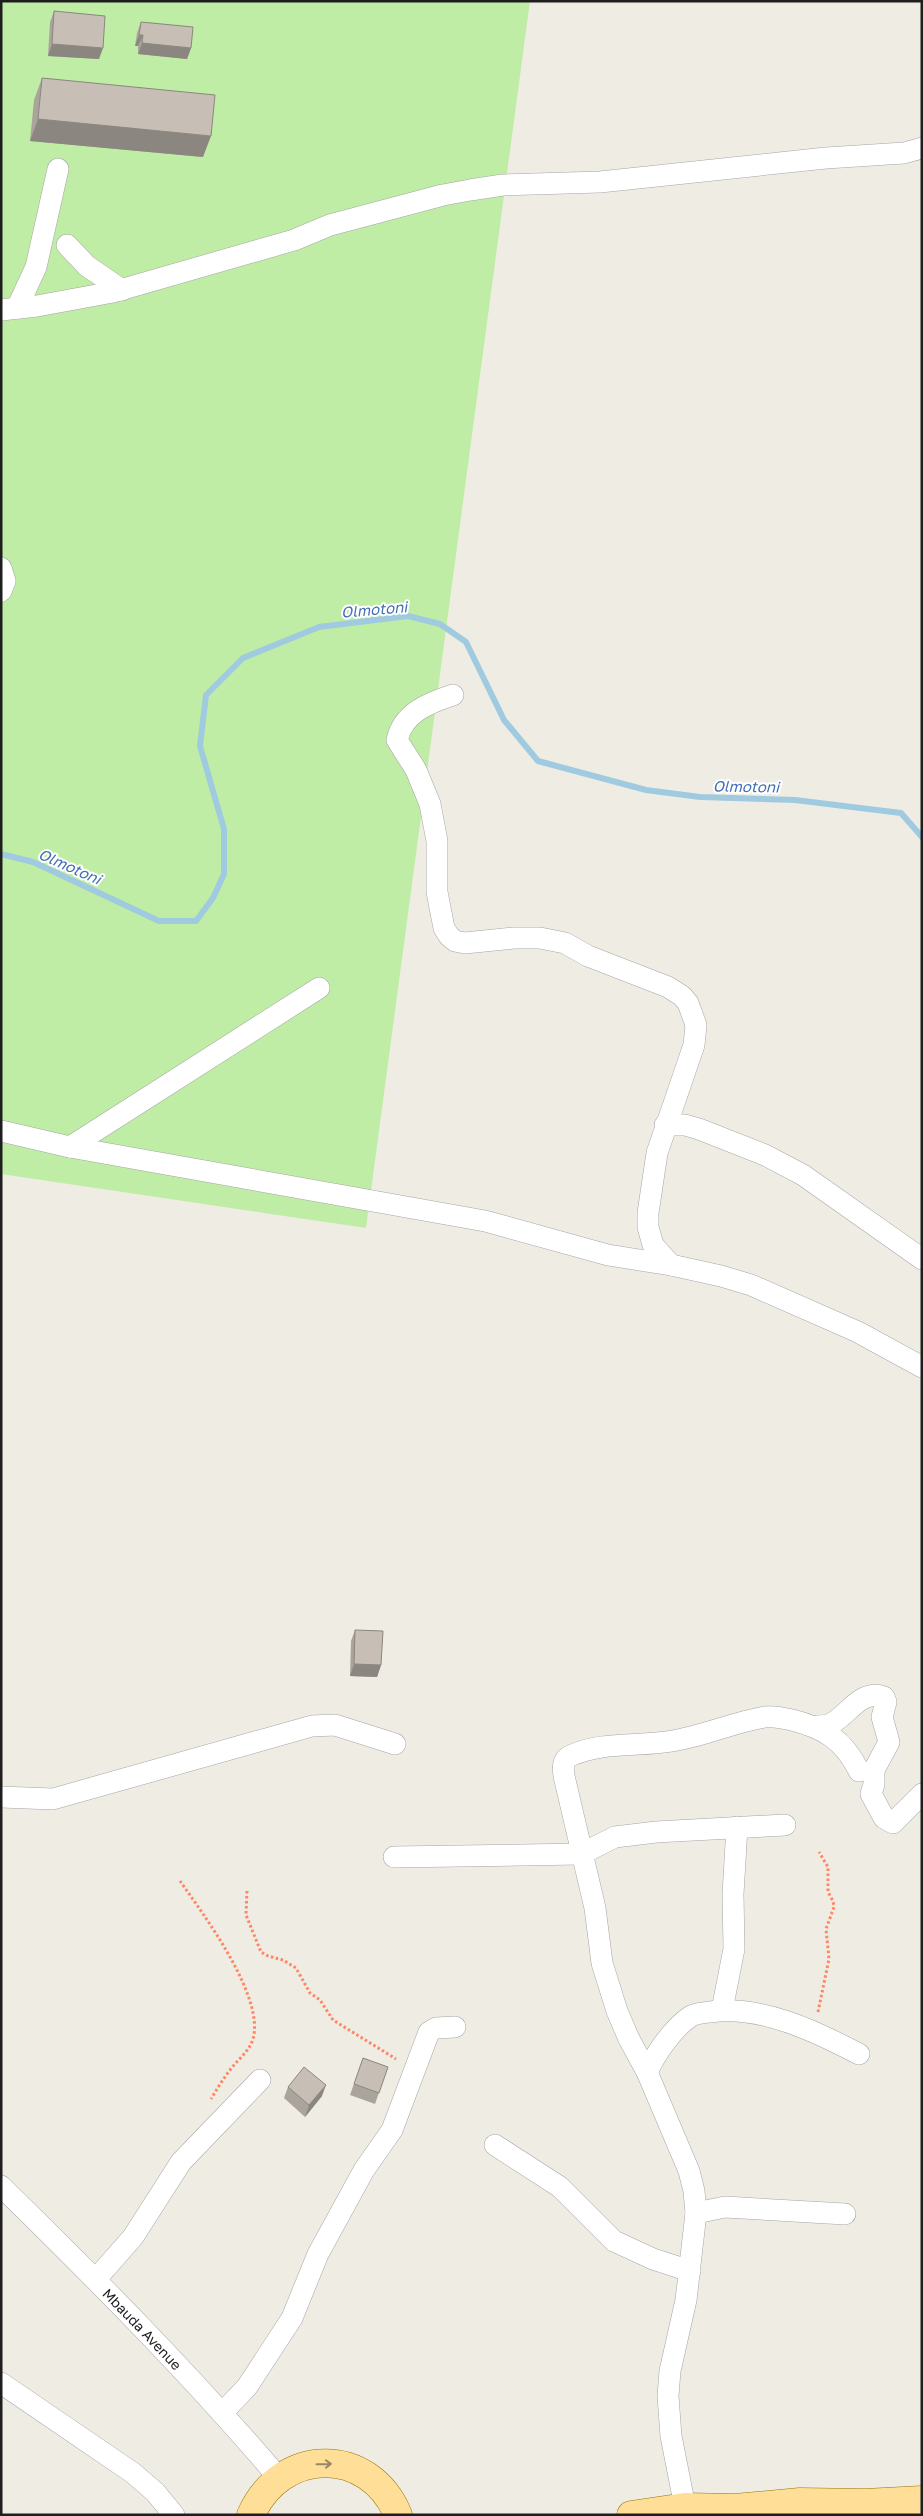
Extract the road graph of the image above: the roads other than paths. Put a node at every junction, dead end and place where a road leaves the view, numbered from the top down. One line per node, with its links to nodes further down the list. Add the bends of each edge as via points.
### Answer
1 (922, 148): 4 (street, via 904,153 600,182 503,185 470,190 330,225 294,240)
2 (58, 169): 5 (street, via 36,267)
3 (67, 245): 4 (street, via 92,270)
4 (122, 290): 5 (street)
5 (9, 309)
6 (1, 568): 7 (street, via 5,581)
7 (1, 592)
8 (454, 695): 10 (street, via 436,701 406,719 396,740 416,770 430,804 437,841 437,892 444,928 455,941 465,943 514,938 559,942 668,987 682,996 693,1013 696,1025 694,1045)
9 (319, 988): 12 (street)
10 (666, 1125): 13 (street, via 700,1128 765,1155 803,1176); 14 (street, via 650,1189 648,1227 653,1245)
11 (1, 1132): 12 (street)
12 (70, 1147): 14 (street, via 485,1221 608,1255)
13 (922, 1259)
14 (671, 1264): 15 (street, via 750,1285 858,1332)
15 (922, 1367)
16 (816, 1726): 18 (street, via 848,1752); 19 (street, via 834,1722 865,1697 884,1697 882,1717 889,1742 874,1770 872,1797 884,1818 893,1823); 23 (street, via 765,1717 671,1742 626,1744 570,1756 564,1763 564,1776)
17 (394, 1744): 20 (street, via 335,1725 312,1726 53,1799)
18 (859, 1771)
19 (922, 1794)
20 (1, 1797)
21 (785, 1825): 22 (street)
22 (737, 1827): 23 (street, via 615,1837); 25 (street, via 734,1950)
23 (581, 1854): 24 (street); 28 (street, via 595,1908 602,1963 629,2039)
24 (394, 1857)
25 (722, 2010): 27 (street, via 772,2018 809,2030); 28 (street, via 692,2016 659,2049)
26 (455, 2027): 37 (street, via 436,2028 429,2032 392,2130 364,2170 318,2254 292,2318 247,2387)
27 (859, 2054)
28 (647, 2072): 32 (street, via 689,2171)
29 (260, 2080): 35 (street, via 181,2162 133,2237)
30 (495, 2145): 34 (street, via 560,2187 614,2241)
31 (1, 2186): 35 (street, Mbauda Avenue)
32 (696, 2213): 33 (street, via 724,2206); 34 (street)
33 (845, 2214)
34 (690, 2271): 40 (street, via 668,2396 670,2428)
35 (96, 2279): 37 (street, Mbauda Avenue)
36 (1, 2383): 44 (street, via 132,2473 155,2492)
37 (223, 2412): 38 (street, Mbauda Avenue)
38 (278, 2477): 42 (main road, via 259,2497); 43 (main road, one-way to 43, via 300,2466 326,2462 352,2467 374,2480 392,2500)
39 (922, 2500): 41 (main road)
40 (685, 2506): 41 (main road, via 735,2508 800,2502); 45 (main road)
41 (869, 2511)
42 (251, 2514)
43 (398, 2514)
44 (174, 2515)
45 (631, 2515)

